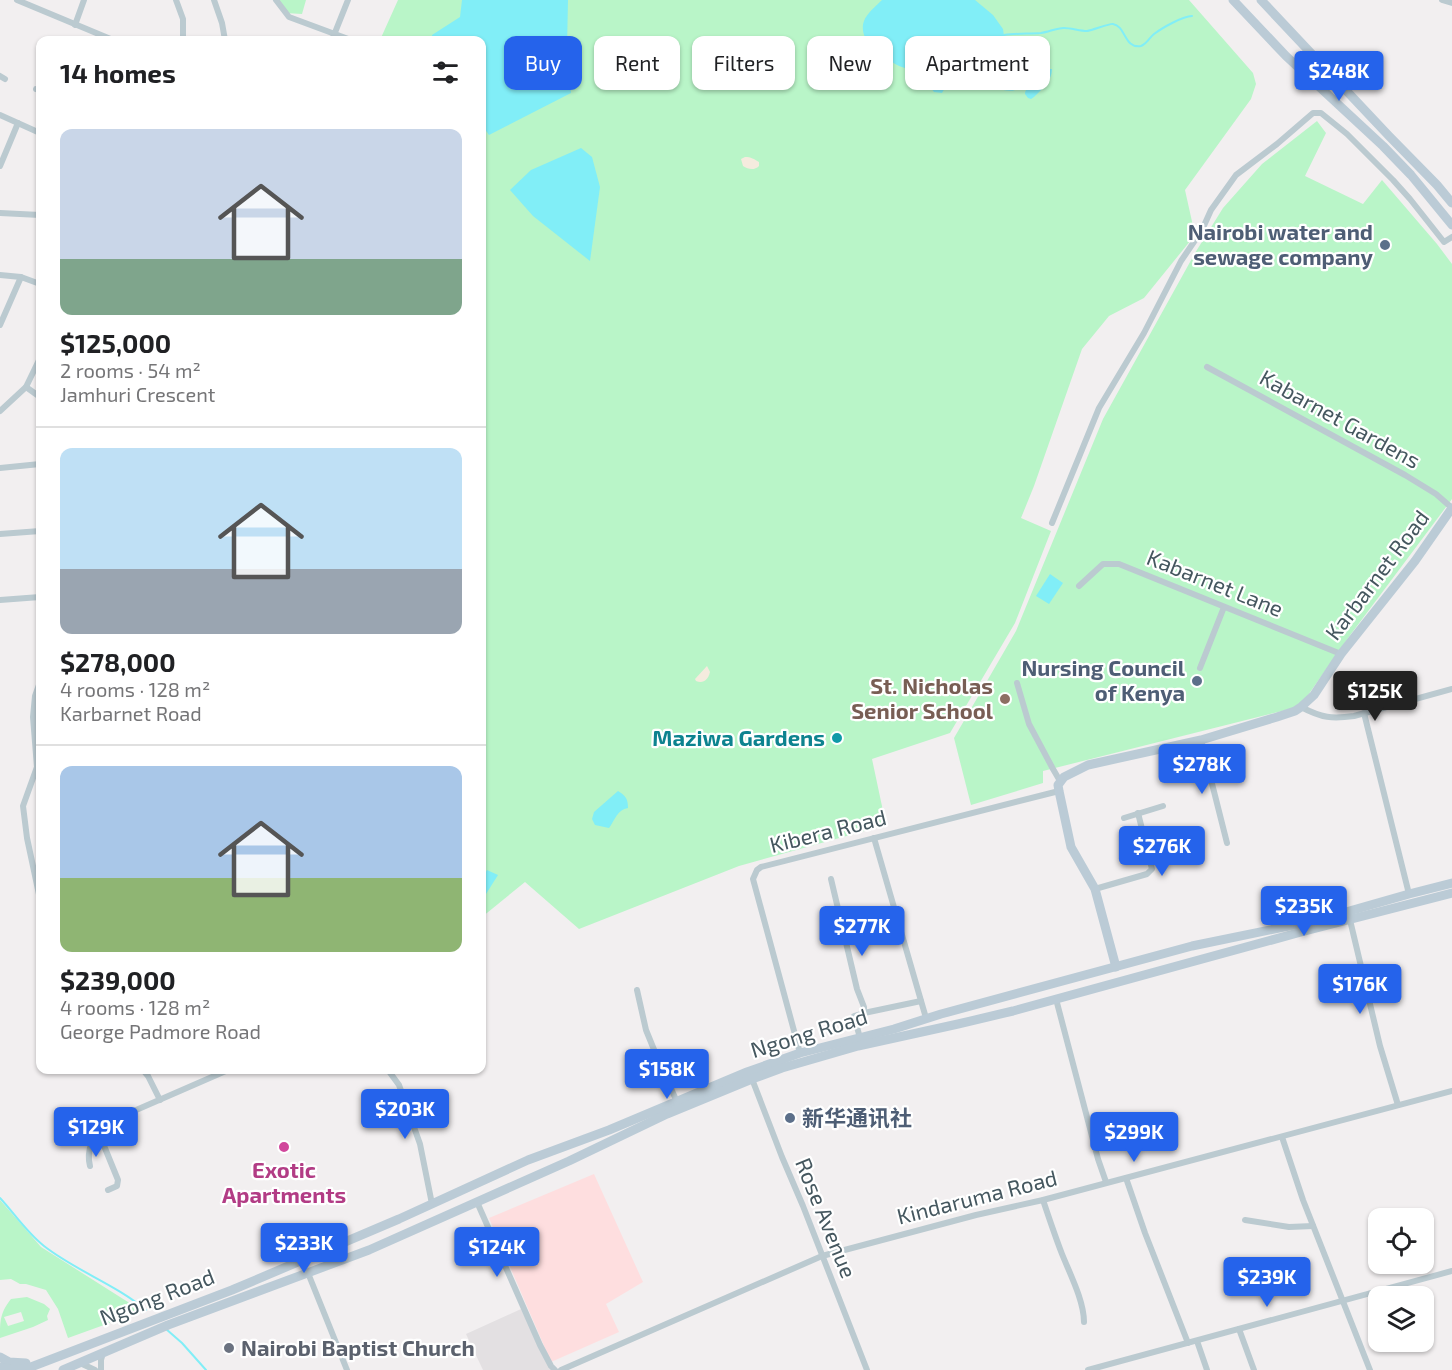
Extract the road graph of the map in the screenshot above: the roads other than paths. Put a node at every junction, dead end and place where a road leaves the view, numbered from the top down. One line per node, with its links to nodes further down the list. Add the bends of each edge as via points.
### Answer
1 (17, 0): 11 (street)
2 (84, 0): 11 (street)
3 (176, 0): 13 (street, via 183,19)
4 (214, 0): 14 (street)
5 (276, 0): 15 (street, via 290,17)
6 (348, 0): 16 (street)
7 (1261, 0): 21 (main road)
8 (1442, 0): 10 (street)
9 (1234, 1): 26 (main road, via 1286,56 1390,153)
10 (1452, 3)
11 (75, 25): 12 (street)
12 (101, 36)
13 (183, 36)
14 (224, 36)
15 (331, 36)
16 (333, 36)
17 (0, 115): 18 (street)
18 (18, 123): 19 (street); 20 (street)
19 (36, 131)
20 (0, 166)
21 (1437, 185): 22 (main road); 23 (main road)
22 (1452, 196)
23 (1452, 203)
24 (0, 213): 25 (street)
25 (36, 215)
26 (1452, 225)
27 (1452, 237): 40 (street, via 1444,242 1398,186 1347,134 1321,112 1313,113 1236,175 1211,210 1099,408)
28 (0, 275): 29 (street)
29 (21, 278): 30 (street); 31 (street)
30 (36, 283)
31 (0, 325)
32 (36, 366): 34 (street)
33 (1207, 367): 39 (street, Kabarnet Gardens, via 1405,475)
34 (26, 387): 35 (street); 36 (street)
35 (36, 394)
36 (0, 411)
37 (36, 464): 38 (street)
38 (0, 468)
39 (1452, 508): 47 (main road, Karbarnet Road)
40 (1052, 523)
41 (36, 531): 42 (street)
42 (0, 534)
43 (1079, 586): 46 (street, Kabarnet Lane, via 1103,564 1119,564)
44 (36, 597): 45 (street)
45 (0, 600)
46 (1224, 607): 47 (street, Kabarnet Lane); 48 (street)
47 (1341, 654): 52 (main road, Karbarnet Road, via 1314,695)
48 (1200, 668)
49 (1017, 683): 57 (street, via 1031,728)
50 (1452, 689): 53 (street)
51 (36, 693): 55 (street)
52 (1301, 707): 53 (street, via 1332,718); 54 (main road, Karbarnet Road)
53 (1364, 713): 68 (street)
54 (1201, 740): 57 (main road, Karbarnet Road, via 1088,765 1070,774); 62 (street)
55 (36, 754)
56 (36, 770): 64 (street, via 23,806)
57 (1059, 786): 61 (street, Kibera Road); 66 (main road, via 1071,847)
58 (1163, 806): 59 (street)
59 (1138, 813): 60 (street); 66 (street, via 1152,869 1147,874)
60 (1124, 818)
61 (874, 838): 76 (street); 81 (street, Kibera Road, via 761,867 754,874)
62 (1227, 843)
63 (831, 879): 78 (street)
64 (36, 880)
65 (1452, 883): 68 (main road, Ngong Road)
66 (1095, 889): 72 (main road)
67 (1452, 893): 69 (main road, Ngong Road)
68 (1409, 894): 70 (main road, Ngong Road, via 1318,920)
69 (1350, 920): 71 (main road, Ngong Road); 89 (street)
70 (1192, 946): 71 (main road, via 1201,954); 72 (main road, Ngong Road)
71 (1196, 962): 75 (main road, Ngong Road)
72 (1116, 966): 74 (main road, Ngong Road)
73 (637, 990): 88 (street, via 646,1030)
74 (1011, 995): 77 (main road, via 1004,1003 1006,1009); 79 (main road, Ngong Road)
75 (1056, 999): 77 (main road, Ngong Road); 96 (street)
76 (921, 1001): 78 (street); 79 (street)
77 (1013, 1011): 85 (main road, Ngong Road, via 858,1046)
78 (864, 1013): 80 (street, via 854,1016)
79 (926, 1018): 80 (main road, Ngong Road)
80 (860, 1038): 81 (main road, Ngong Road)
81 (801, 1053): 88 (main road, Ngong Road)
82 (146, 1074): 87 (street)
83 (219, 1074): 87 (street)
84 (391, 1074): 100 (street, via 399,1085 420,1144)
85 (752, 1079): 95 (main road, Ngong Road); 105 (street, Rose Avenue)
86 (1452, 1091): 89 (street, Kindaruma Road)
87 (160, 1100): 90 (street, via 104,1124)
88 (677, 1102): 93 (main road, Ngong Road)
89 (1398, 1105): 91 (street, Kindaruma Road)
90 (98, 1131): 92 (street, via 88,1153); 97 (street, via 118,1180 117,1186)
91 (1282, 1137): 94 (street, Kindaruma Road); 103 (street)
92 (90, 1166)
93 (515, 1167): 95 (main road, via 527,1170); 100 (main road, Ngong Road)
94 (1126, 1178): 96 (street, Kindaruma Road); 112 (street)
95 (526, 1180): 99 (main road, Ngong Road)
96 (1106, 1182): 98 (street, Kindaruma Road)
97 (108, 1190)
98 (1043, 1200): 105 (street, Kindaruma Road); 109 (street)
99 (477, 1202): 104 (main road, Ngong Road); 122 (street, via 540,1345)
100 (432, 1204): 101 (main road, Ngong Road)
101 (399, 1219): 104 (main road, via 394,1230); 115 (main road, Ngong Road, via 232,1290)
102 (1245, 1220): 103 (street, via 1288,1227)
103 (1313, 1226): 108 (street)
104 (407, 1233): 107 (main road, Ngong Road)
105 (822, 1256): 123 (street, Kindaruma Road); 124 (street, Rose Avenue)
106 (1452, 1270): 108 (street)
107 (308, 1273): 113 (main road, Ngong Road); 121 (street)
108 (1343, 1301): 110 (street); 128 (street)
109 (1084, 1322)
110 (1239, 1329): 111 (street); 127 (street)
111 (1197, 1341): 112 (street); 126 (street)
112 (1188, 1343): 125 (street)
113 (103, 1353): 116 (main road, Ngong Road); 120 (street)
114 (0, 1357): 115 (main road, via 14,1363)
115 (40, 1362): 117 (main road, Ngong Road, via 23,1369)
116 (80, 1363): 118 (main road, Ngong Road); 119 (street)
117 (0, 1367)
118 (63, 1370)
119 (95, 1370)
120 (101, 1370)
121 (347, 1370)
122 (555, 1370)
123 (561, 1370)
124 (867, 1370)
125 (1088, 1370)
126 (1207, 1370)
127 (1254, 1370)
128 (1370, 1370)

